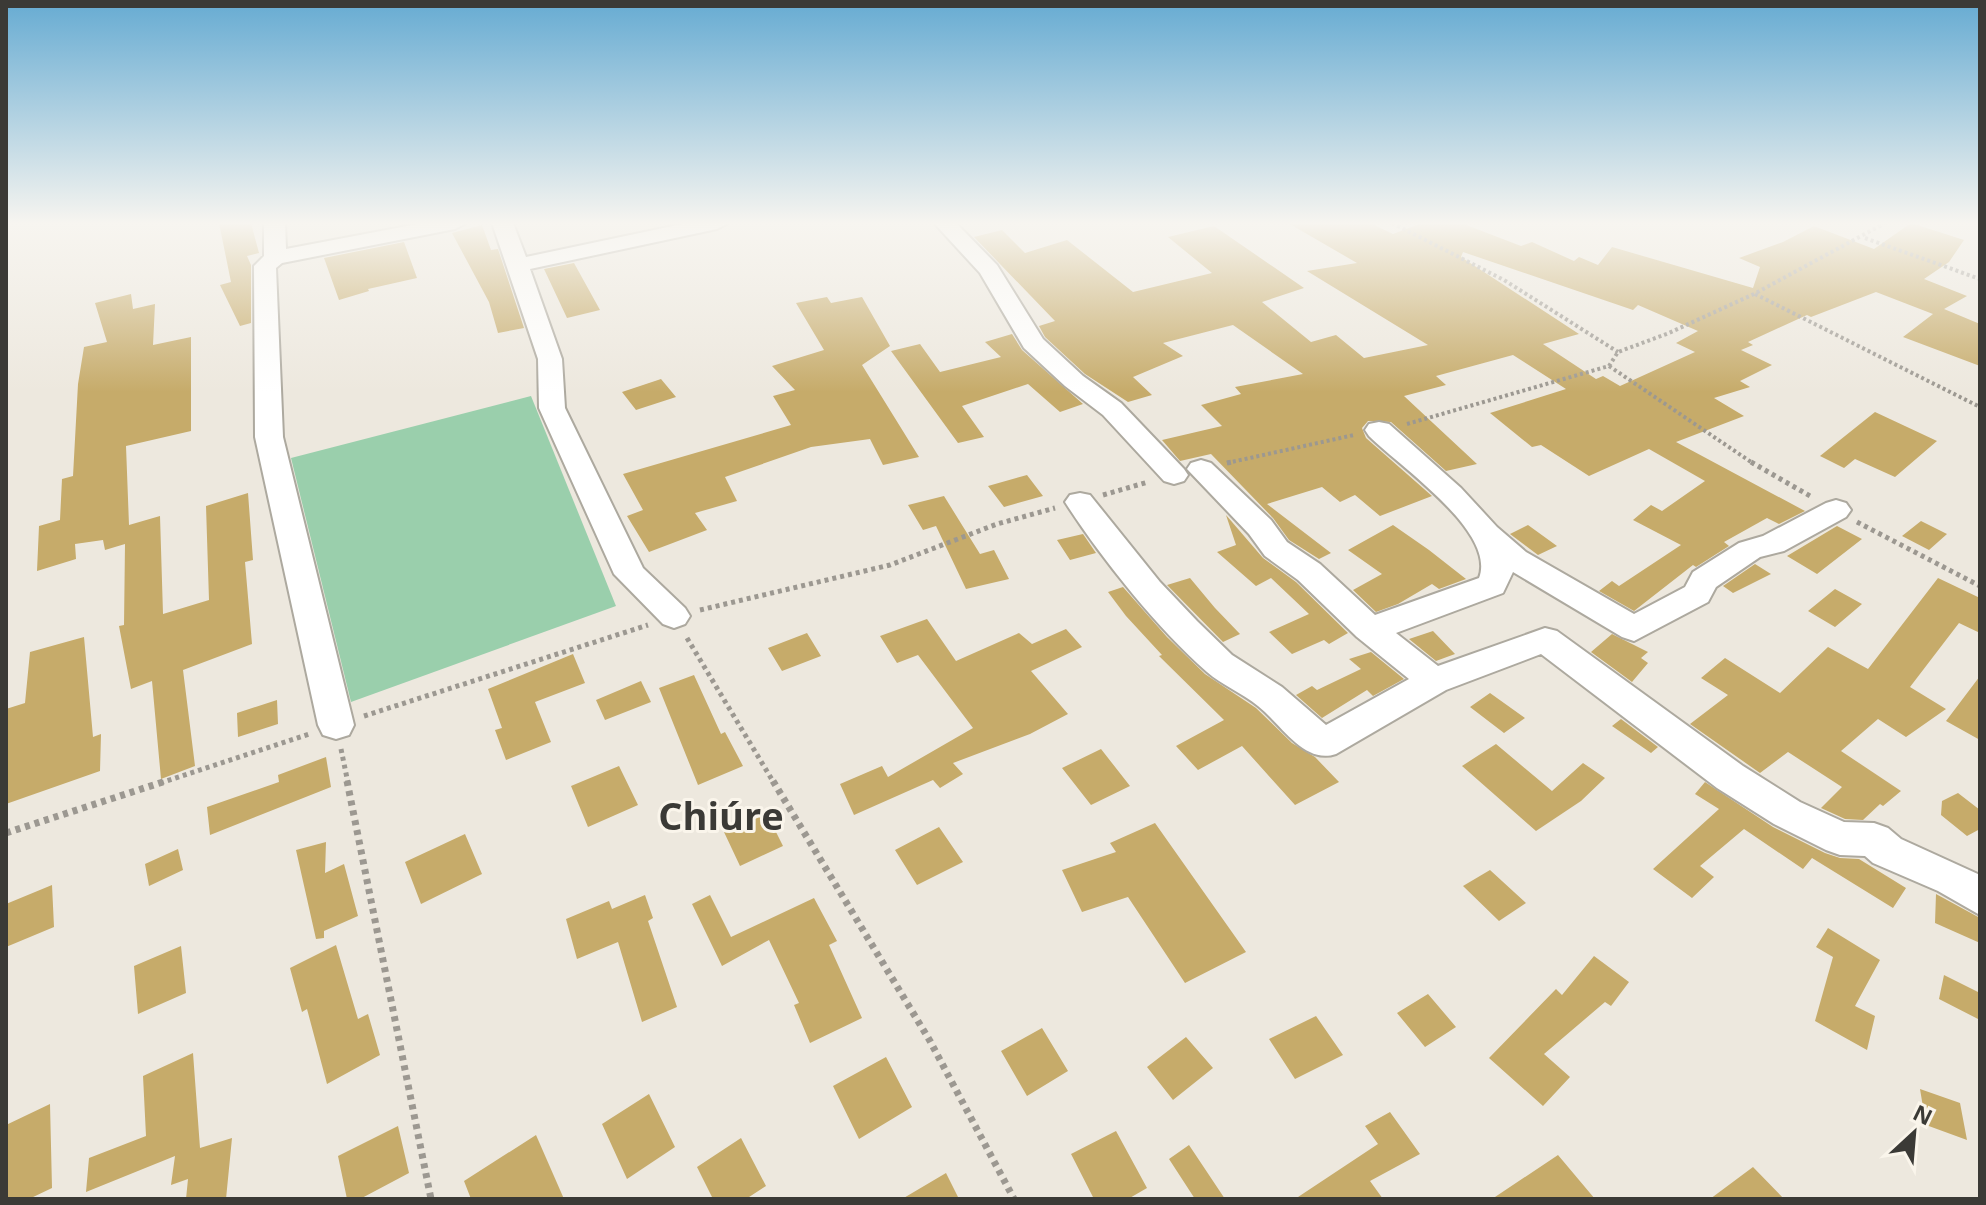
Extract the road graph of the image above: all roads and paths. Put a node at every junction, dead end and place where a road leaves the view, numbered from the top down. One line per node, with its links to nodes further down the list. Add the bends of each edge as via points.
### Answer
1 (265, 279): 19 (street, via 269,437)
2 (523, 279): 16 (street, via 550,359 552,408 630,574)
3 (995, 279): 11 (street, via 1033,343)
4 (1504, 279): 7 (path)
5 (1782, 279): 6 (path)
6 (1754, 294): 7 (path); 9 (path)
7 (1618, 352): 8 (path)
8 (1609, 366): 10 (path); 13 (path, via 1773,477)
9 (1980, 407)
10 (1379, 430): 11 (path); 14 (street)
11 (1187, 472): 12 (path); 17 (street, via 1260,527 1276,549 1337,596)
12 (1080, 502): 16 (path, via 997,524 890,565); 18 (street, via 1149,590 1220,664 1270,696 1323,744)
13 (1836, 510): 14 (street, via 1773,544 1750,550 1704,580 1697,594 1634,629 1515,559); 15 (path)
14 (1490, 535): 17 (street, via 1499,566 1492,585)
15 (1980, 586)
16 (674, 616): 19 (path); 23 (path, via 930,1041)
17 (1369, 629): 18 (street)
18 (1434, 681): 21 (street, via 1545,640 1787,813 1840,838 1874,840)
19 (336, 725): 20 (path); 22 (path)
20 (6, 833)
21 (1980, 897)
22 (431, 1199)
23 (1014, 1199)

